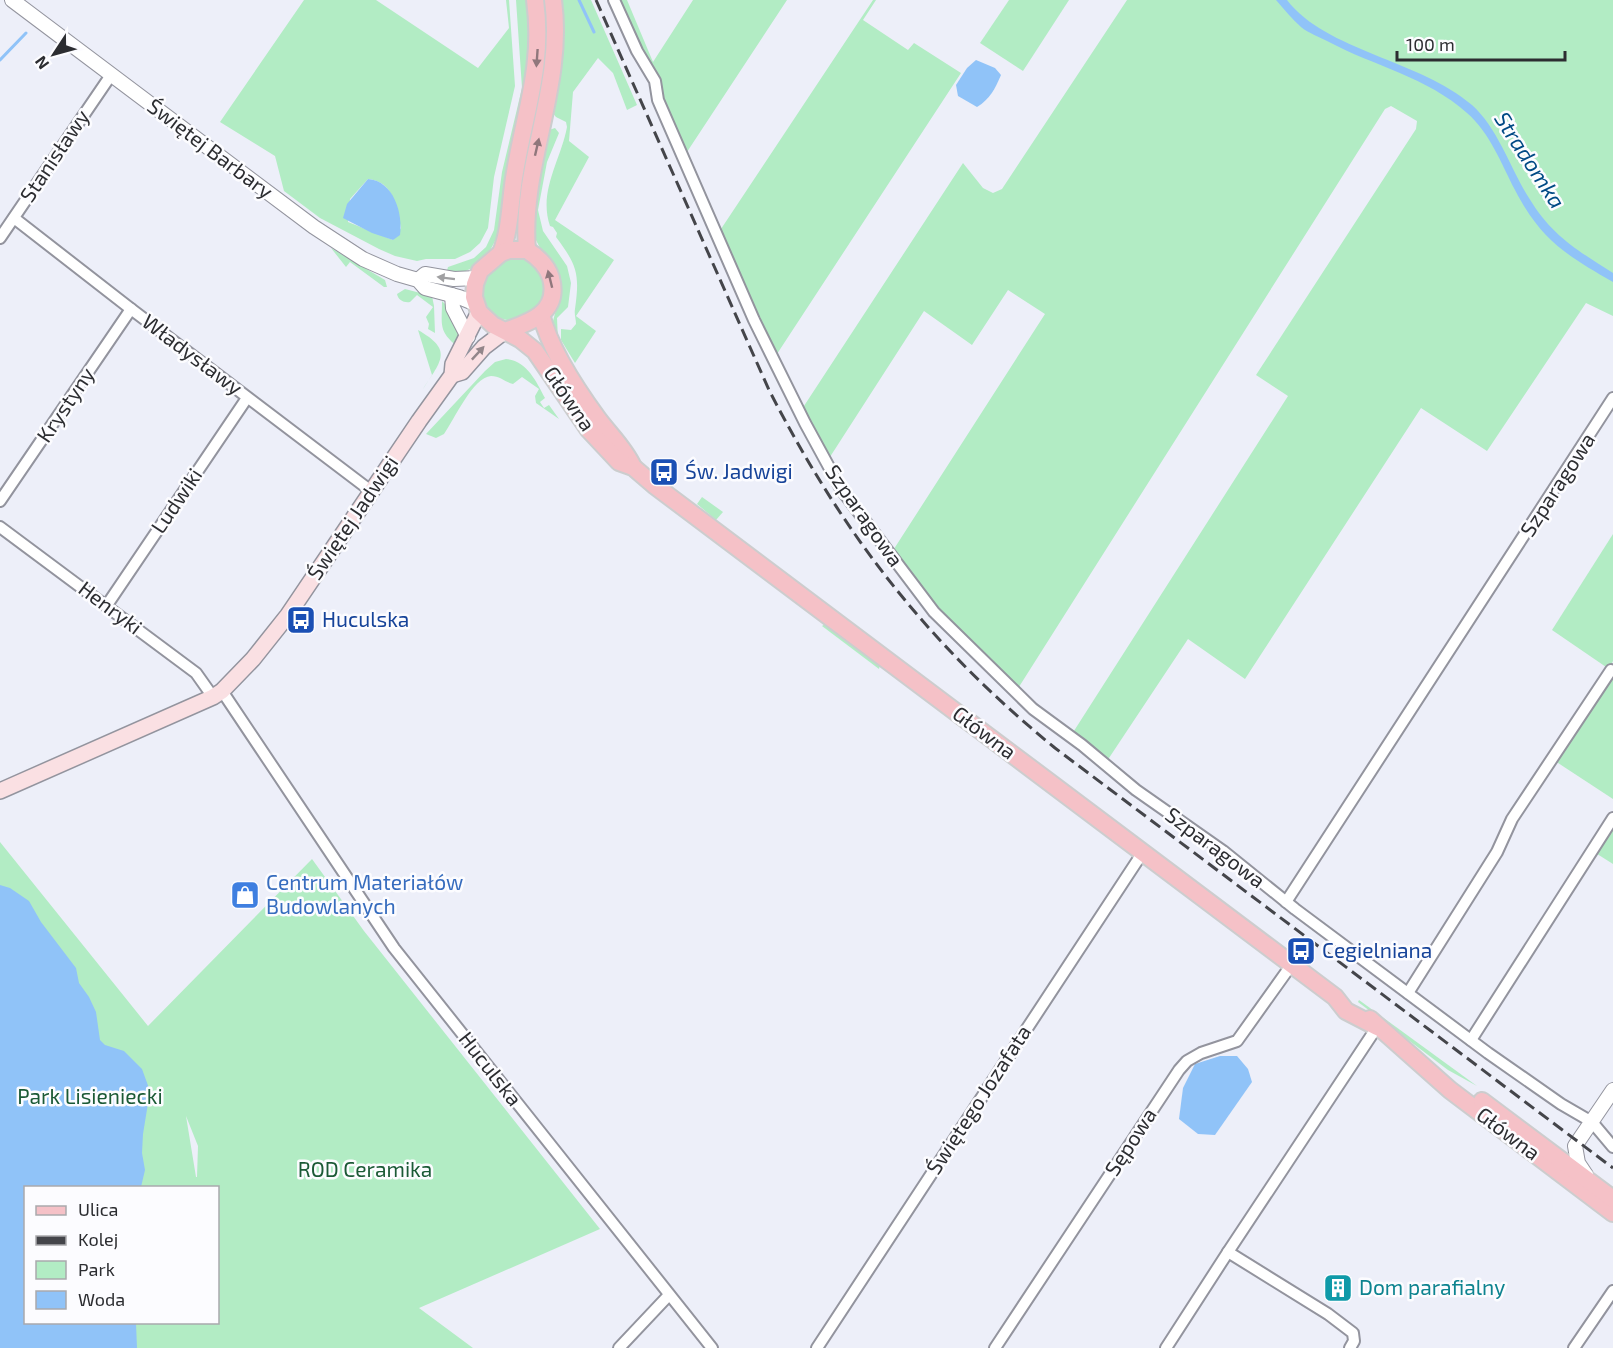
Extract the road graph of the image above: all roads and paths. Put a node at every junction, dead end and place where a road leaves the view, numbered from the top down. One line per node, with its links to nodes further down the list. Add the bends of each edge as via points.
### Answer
1 (12, 0): 5 (street, Świętej Barbary)
2 (535, 0): 9 (main road, one-way to 9, via 537,61)
3 (553, 0): 8 (main road, one-way to 3, via 532,174 551,88)
4 (614, 0): 31 (street, Szparagowa, via 637,51 656,81 658,100 717,237 805,423 841,489 913,586 956,636 1033,709)
5 (111, 75): 6 (street, Stanisławy); 11 (street, Świętej Barbary, via 322,233 363,259)
6 (14, 218): 7 (street, Stanisławy); 14 (street, Władysławy)
7 (0, 238)
8 (527, 250): 9 (main road); 15 (main road, one-way to 8, via 551,302 552,285 541,260)
9 (501, 253): 10 (main road)
10 (477, 278): 11 (street, Świętej Barbary, one-way to 11, via 425,274); 13 (main road)
11 (418, 280): 12 (street, Świętej Barbary, via 425,288)
12 (452, 295): 13 (street, Świętej Barbary); 17 (street, via 453,308)
13 (477, 308): 16 (main road); 17 (main road, Świętej Jadwigi)
14 (131, 309): 19 (street, Władysławy); 23 (street, Krystyny)
15 (541, 314): 16 (main road); 21 (main road, Główna, via 548,337 582,396 627,453)
16 (505, 331): 18 (main road, Świętej Jadwigi, one-way to 16, via 462,372); 21 (main road, Główna, via 540,356 589,430 620,462)
17 (468, 337): 18 (main road, Świętej Jadwigi, via 453,364)
18 (452, 375): 22 (main road, Świętej Jadwigi)
19 (248, 398): 22 (street, Władysławy); 25 (street, Ludwiki)
20 (1613, 398): 31 (street, Szparagowa)
21 (633, 467): 30 (main road, Główna)
22 (371, 491): 27 (main road, Świętej Jadwigi, via 288,615 254,659)
23 (0, 501)
24 (0, 527): 25 (street, Henryki)
25 (107, 605): 27 (street, Henryki)
26 (1611, 670): 33 (street, via 1512,819 1497,852)
27 (218, 694): 28 (main road, Świętej Jadwigi); 47 (street, Huculska, via 394,948)
28 (0, 791)
29 (1612, 818): 35 (street)
30 (1143, 852): 32 (main road, Główna); 50 (street, Świętego Jozafata)
31 (1286, 902): 33 (street, Szparagowa)
32 (1292, 964): 34 (main road, Główna, via 1335,997 1346,1011); 51 (street, Sępowa, via 1237,1041 1201,1053 1179,1070)
33 (1408, 993): 35 (street, Szparagowa)
34 (1377, 1027): 36 (main road, Główna); 45 (street)
35 (1471, 1040): 38 (street, Szparagowa)
36 (1407, 1050): 39 (main road, Główna); 44 (main road, Główna, via 1458,1096)
37 (1613, 1090): 38 (street)
38 (1592, 1122): 40 (street); 41 (street, Szparagowa)
39 (1538, 1143): 40 (street); 42 (main road, Główna)
40 (1575, 1146): 42 (street, via 1578,1163)
41 (1613, 1147)
42 (1589, 1181): 43 (main road, Główna)
43 (1613, 1198)
44 (1613, 1214)
45 (1228, 1252): 52 (street); 53 (street, via 1353,1333)
46 (1613, 1291): 54 (street)
47 (669, 1294): 48 (street); 49 (street, Huculska)
48 (620, 1348)
49 (712, 1348)
50 (817, 1348)
51 (995, 1348)
52 (1166, 1348)
53 (1350, 1348)
54 (1575, 1348)

